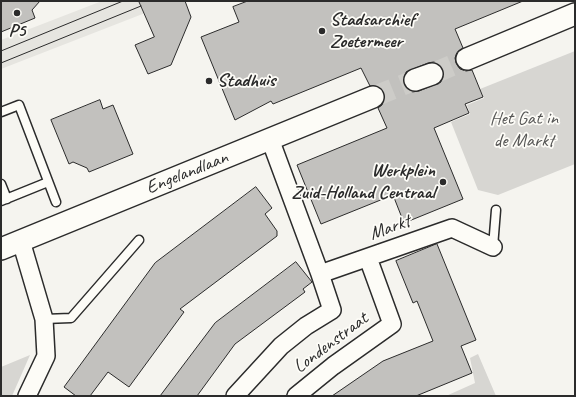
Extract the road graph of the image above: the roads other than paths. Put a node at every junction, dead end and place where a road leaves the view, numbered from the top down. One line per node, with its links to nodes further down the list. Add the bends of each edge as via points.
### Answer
1 (575, 14): 2 (street)
2 (467, 60)
3 (373, 97): 5 (street, Engelandlaan)
4 (1, 112): 6 (lane, via 19,105)
5 (270, 139): 12 (street, Engelandlaan); 16 (street, Londenstraat)
6 (48, 182): 8 (lane); 9 (lane)
7 (1, 184): 8 (lane)
8 (4, 200)
9 (56, 202)
10 (496, 210): 13 (lane)
11 (140, 240): 17 (lane, via 71,318)
12 (21, 241): 14 (street, Engelandlaan); 17 (street)
13 (493, 247): 15 (street, Markt, via 452,228)
14 (1, 249)
15 (368, 258): 16 (street); 20 (street, Londenstraat, via 392,324)
16 (320, 274): 19 (street, Londenstraat, via 332,310 281,346)
17 (44, 319): 18 (street, via 46,356)
18 (28, 396)
19 (234, 396)
20 (296, 396)

